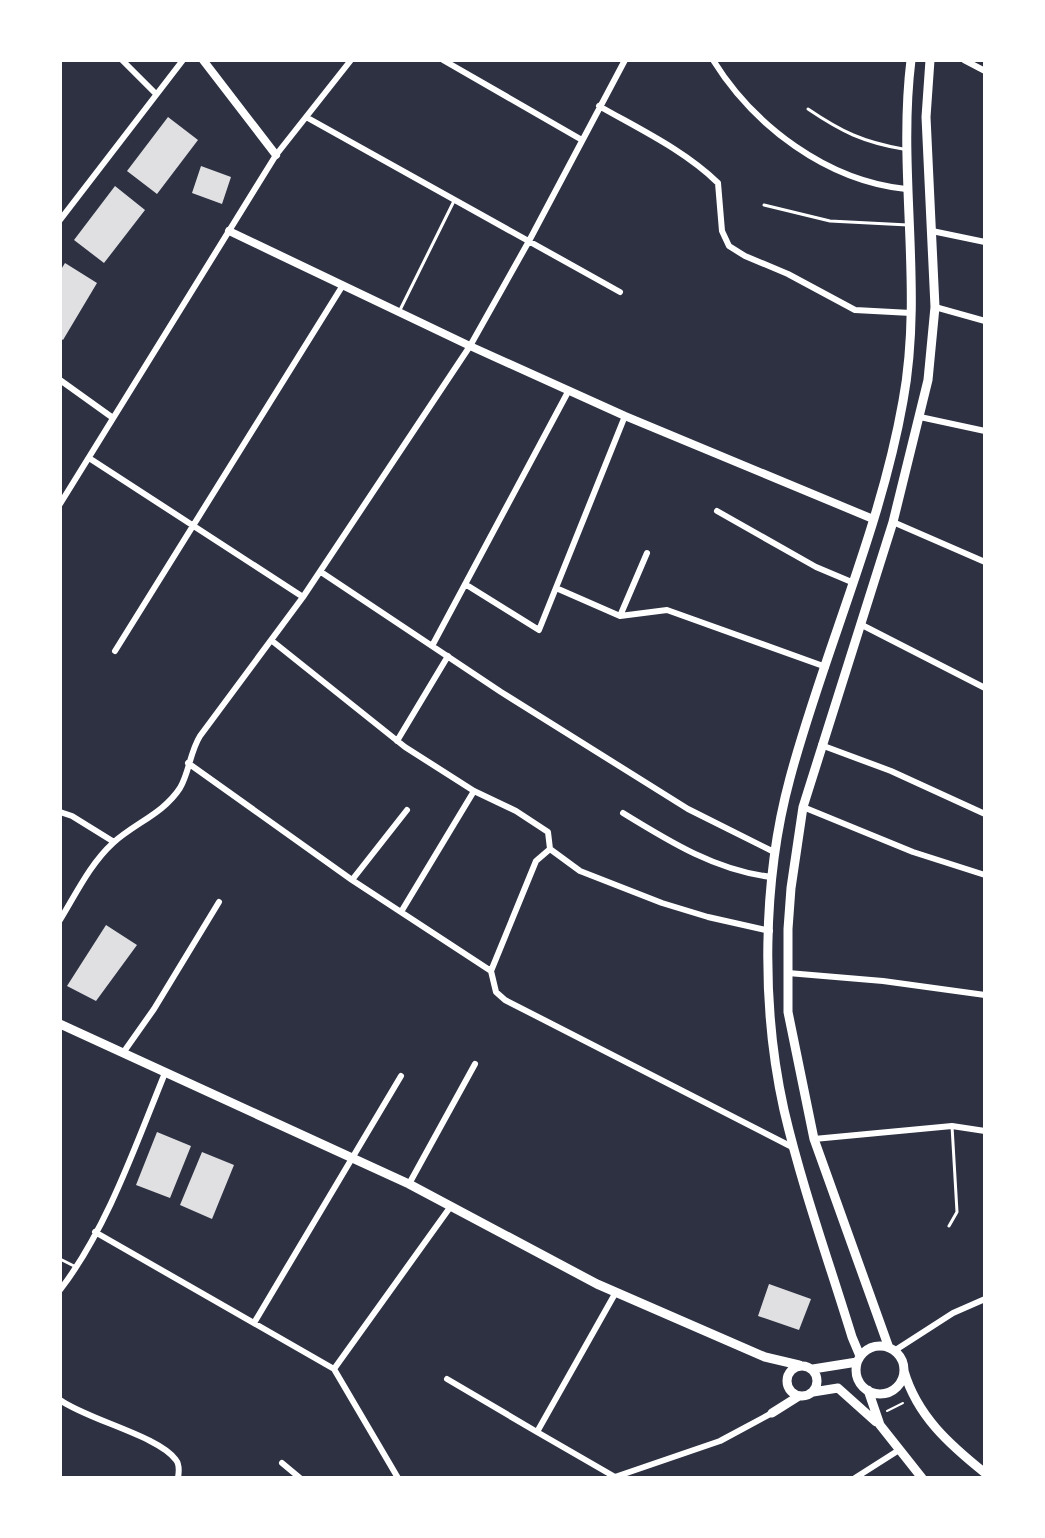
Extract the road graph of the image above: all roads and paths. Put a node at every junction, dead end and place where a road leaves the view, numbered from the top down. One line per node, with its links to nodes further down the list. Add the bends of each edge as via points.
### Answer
1 (122, 60): 12 (street)
2 (183, 60): 12 (street)
3 (203, 60): 18 (street)
4 (351, 60): 15 (street)
5 (443, 60): 16 (street)
6 (625, 60): 13 (street)
7 (713, 60): 19 (street, via 754,114 807,153 866,183)
8 (911, 60): 17 (main road)
9 (930, 60): 26 (main road, via 926,117)
10 (964, 60): 11 (street)
11 (985, 71)
12 (156, 94): 22 (street)
13 (599, 106): 16 (street); 33 (street, via 718,183 722,231 729,246 855,310)
14 (808, 109): 17 (lane, via 842,132)
15 (306, 117): 18 (street); 20 (street)
16 (582, 140): 27 (street)
17 (906, 150): 19 (main road)
18 (276, 155): 25 (street)
19 (906, 189): 24 (main road)
20 (454, 200): 27 (street); 32 (lane)
21 (764, 205): 24 (lane, via 830,221)
22 (63, 207): 23 (street)
23 (60, 220)
24 (908, 225): 33 (main road)
25 (229, 231): 29 (street); 40 (street)
26 (932, 231): 28 (street); 31 (main road)
27 (529, 241): 30 (street); 35 (street)
28 (985, 242)
29 (343, 285): 32 (street); 47 (street)
30 (620, 292)
31 (935, 307): 34 (street); 39 (main road)
32 (399, 312): 35 (street)
33 (911, 313): 45 (main road, via 903,400)
34 (985, 321)
35 (470, 346): 37 (street); 50 (street)
36 (60, 380): 40 (street)
37 (569, 390): 38 (street); 52 (street)
38 (625, 416): 45 (street); 53 (street)
39 (920, 417): 41 (street); 46 (main road)
40 (113, 418): 42 (street)
41 (985, 431)
42 (89, 458): 43 (street); 47 (street)
43 (60, 504)
44 (717, 511): 51 (street)
45 (873, 519): 51 (main road)
46 (893, 522): 49 (street); 56 (main road)
47 (193, 526): 54 (street); 59 (street)
48 (647, 553): 55 (street)
49 (985, 562)
50 (321, 572): 54 (street); 58 (street)
51 (854, 583): 61 (main road)
52 (465, 584): 53 (street, via 539,630); 58 (street)
53 (556, 588): 55 (street)
54 (303, 597): 57 (street)
55 (620, 616): 61 (street, via 667,610)
56 (860, 624): 62 (street); 64 (main road)
57 (271, 640): 63 (street); 65 (street, via 200,736)
58 (432, 646): 60 (street)
59 (115, 651)
60 (448, 656): 63 (street); 74 (street, via 688,809)
61 (826, 667): 74 (main road, via 790,776)
62 (985, 688)
63 (397, 741): 66 (street)
64 (821, 745): 67 (main road); 71 (street)
65 (188, 763): 72 (street, via 181,786 166,805); 77 (street)
66 (474, 791): 73 (street, via 535,822 548,832); 79 (street)
67 (803, 807): 75 (street); 83 (main road, via 791,888)
68 (407, 810): 77 (street)
69 (60, 812): 72 (street)
70 (623, 813): 76 (street, via 718,864)
71 (985, 814)
72 (114, 842): 80 (street, via 94,863)
73 (550, 849): 81 (street, via 580,871 662,903); 82 (street, via 536,861)
74 (776, 853): 76 (main road)
75 (985, 875)
76 (772, 877): 81 (main road)
77 (352, 880): 79 (street)
78 (219, 902): 86 (street)
79 (401, 912): 82 (street)
80 (60, 920)
81 (770, 931): 93 (main road, via 773,1052)
82 (491, 971): 93 (street, via 496,992 505,1000)
83 (788, 973): 84 (street); 92 (main road, via 788,1012)
84 (985, 995)
85 (60, 1024): 86 (main road)
86 (123, 1053): 88 (main road)
87 (475, 1064): 95 (street)
88 (165, 1073): 94 (main road); 98 (street)
89 (401, 1076): 94 (street)
90 (952, 1126): 91 (street); 92 (street); 97 (lane, via 957,1212)
91 (985, 1131)
92 (814, 1139): 105 (main road)
93 (794, 1148): 107 (main road)
94 (351, 1157): 95 (main road); 104 (street)
95 (409, 1184): 96 (main road)
96 (451, 1206): 102 (main road); 109 (street)
97 (949, 1226)
98 (95, 1232): 100 (street); 104 (street)
99 (60, 1259): 100 (lane)
100 (76, 1267): 101 (street)
101 (60, 1290)
102 (616, 1292): 106 (main road); 122 (street)
103 (985, 1299): 105 (street)
104 (254, 1323): 109 (street)
105 (892, 1350): 107 (main road, via 873,1347); 111 (main road)
106 (765, 1357): 108 (main road); 113 (main road)
107 (859, 1359): 110 (main road); 115 (main road, via 856,1376)
108 (799, 1365): 110 (main road); 113 (main road, via 790,1371)
109 (334, 1369): 128 (street)
110 (813, 1369): 116 (main road, via 818,1383)
111 (903, 1369): 115 (main road, via 894,1389 879,1394); 118 (main road)
112 (447, 1379): 122 (street)
113 (787, 1383): 117 (main road); 120 (main road)
114 (838, 1388): 115 (main road); 116 (main road); 121 (main road)
115 (866, 1389): 121 (main road)
116 (813, 1392): 117 (main road)
117 (799, 1396): 120 (main road)
118 (915, 1398): 121 (path); 125 (main road, via 941,1436)
119 (60, 1400): 126 (street, via 153,1443 175,1458)
120 (772, 1413): 129 (street, via 720,1441)
121 (878, 1421): 123 (main road)
122 (537, 1432): 129 (street)
123 (899, 1450): 130 (street); 131 (main road)
124 (282, 1463): 127 (street)
125 (985, 1473)
126 (178, 1478)
127 (300, 1478)
128 (398, 1478)
129 (613, 1478)
130 (855, 1478)
131 (922, 1478)

